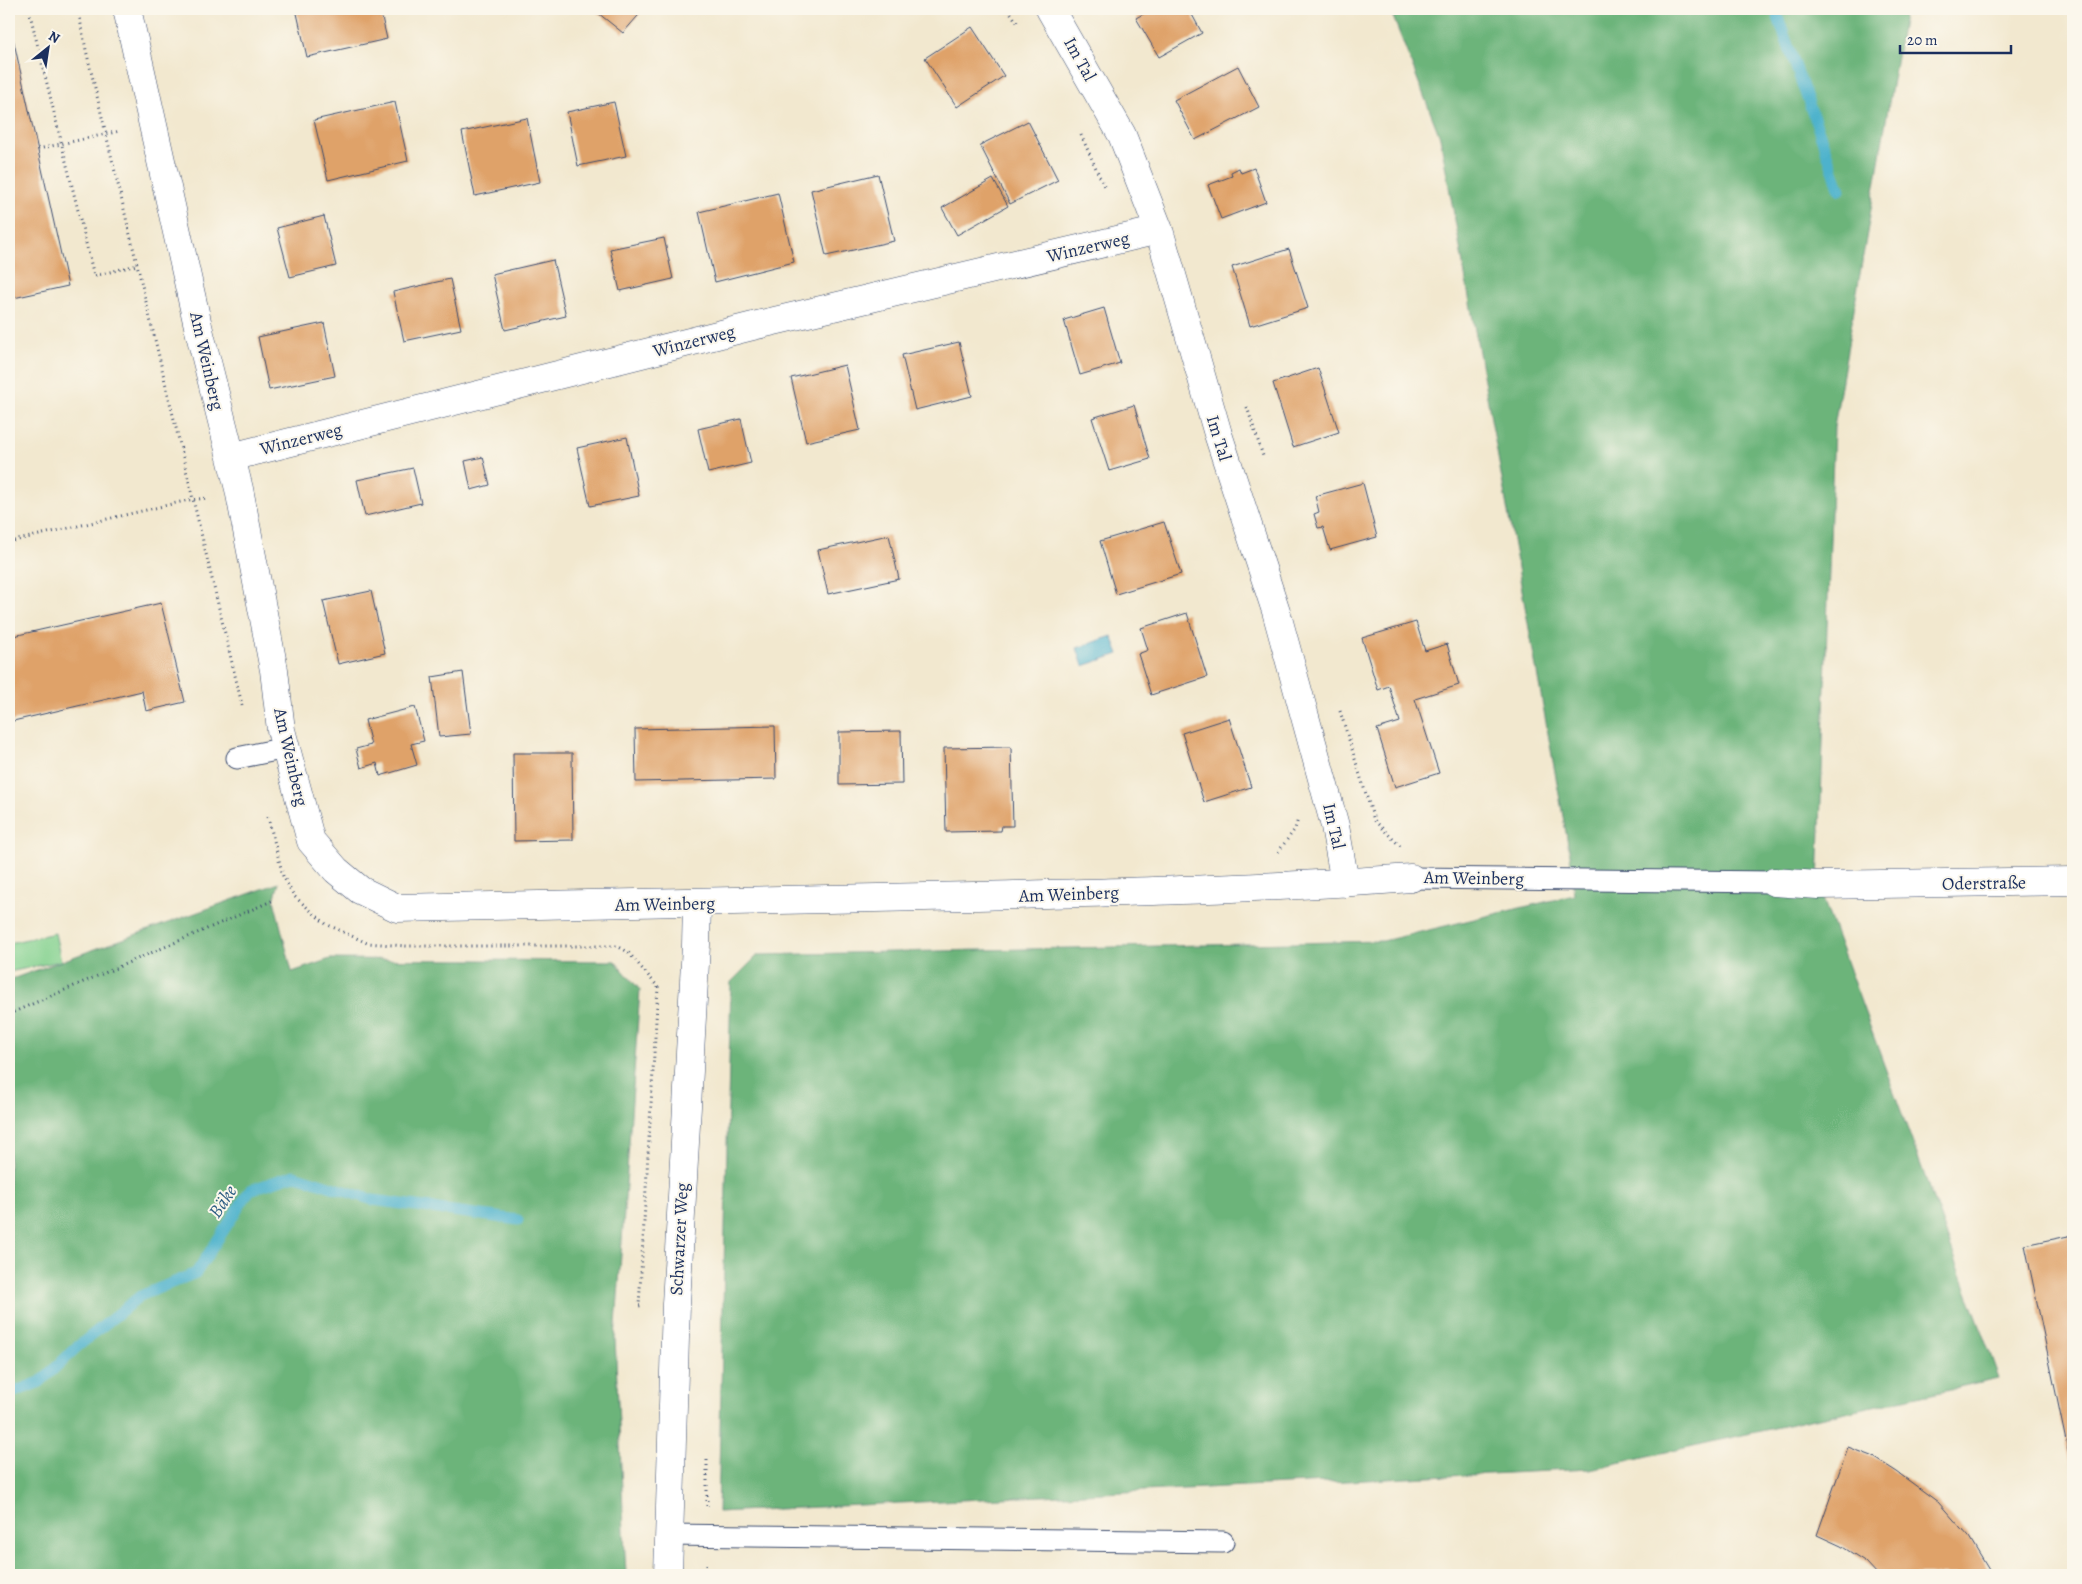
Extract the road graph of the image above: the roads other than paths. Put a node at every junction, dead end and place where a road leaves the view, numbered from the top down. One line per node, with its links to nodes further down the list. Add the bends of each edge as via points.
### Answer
1 (126, 9): 4 (street, Am Weinberg)
2 (1050, 9): 3 (street, Im Tal, via 1122,135)
3 (1159, 230): 4 (street, Winzerweg, via 744,328); 10 (street, Im Tal, via 1218,434 1278,620 1335,826)
4 (231, 457): 5 (street, Am Weinberg, via 274,670)
5 (286, 748): 6 (lane); 12 (street, Am Weinberg, via 311,841 336,870 360,890 397,908)
6 (237, 758)
7 (1412, 878): 9 (lane, Am Weinberg); 10 (street, Am Weinberg)
8 (2073, 881): 11 (street, Oderstraße)
9 (1774, 882): 11 (street, Am Weinberg)
10 (1345, 883): 12 (street, Am Weinberg)
11 (1896, 885)
12 (697, 904): 13 (street, Schwarzer Weg, via 676,1297)
13 (668, 1535): 14 (lane); 15 (street, Schwarzer Weg)
14 (1223, 1542)
15 (668, 1575)

